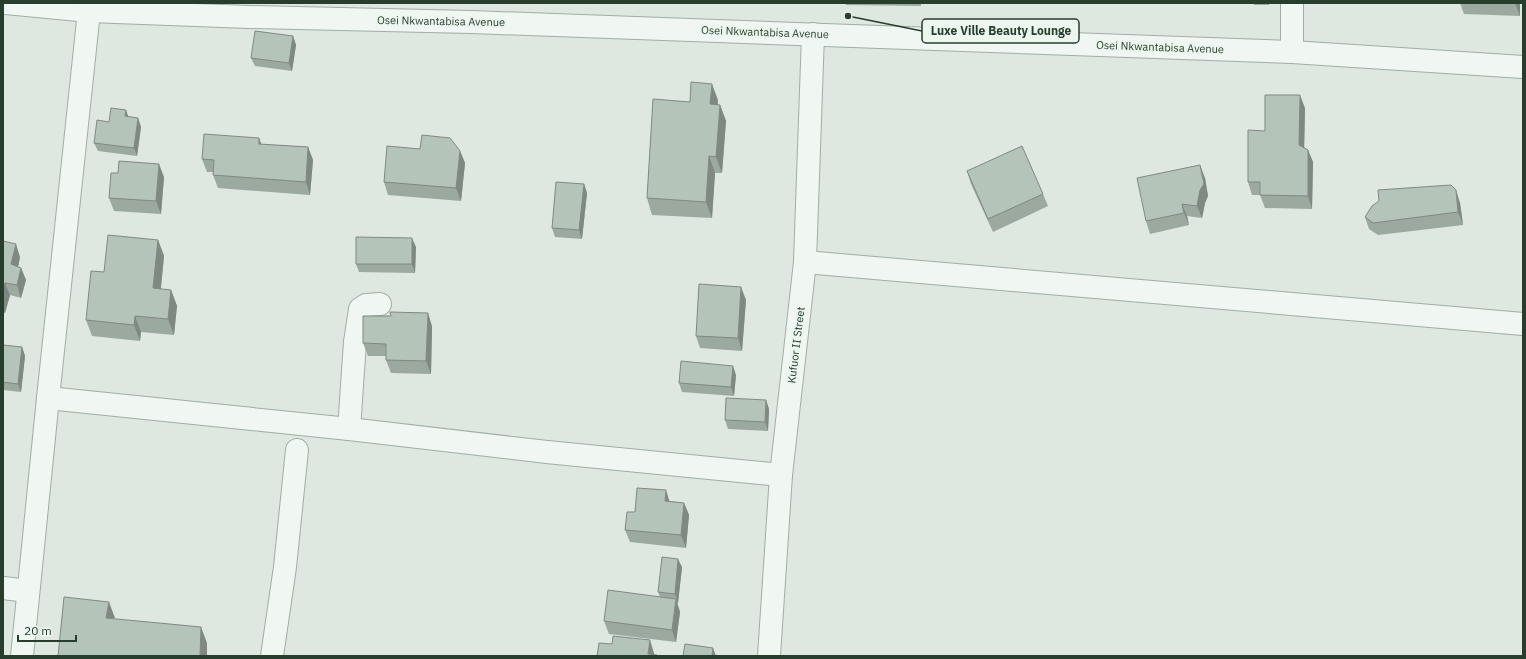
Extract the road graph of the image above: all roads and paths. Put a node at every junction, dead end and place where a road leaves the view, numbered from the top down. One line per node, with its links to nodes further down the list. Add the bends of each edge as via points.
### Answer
1 (6, 3): 4 (street, Osei Nkwantabisa Avenue)
2 (1292, 3): 6 (street)
3 (250, 10): 4 (street, Osei Nkwantabisa Avenue); 5 (street, Osei Nkwantabisa Avenue, via 471,22)
4 (89, 11): 11 (street)
5 (813, 34): 6 (street, Osei Nkwantabisa Avenue); 8 (street, Kufuor II Street)
6 (1292, 52): 7 (street, Osei Nkwantabisa Avenue)
7 (1523, 67)
8 (805, 262): 10 (street); 14 (street, Kufuor II Street)
9 (380, 304): 12 (street, via 366,305 360,309)
10 (1523, 324)
11 (48, 398): 12 (street); 16 (street)
12 (349, 429): 14 (street)
13 (297, 450): 18 (street, via 285,567)
14 (781, 475): 19 (street, Kufuor II Street)
15 (3, 588): 16 (street)
16 (28, 591): 17 (street)
17 (22, 656)
18 (272, 656)
19 (768, 656)

